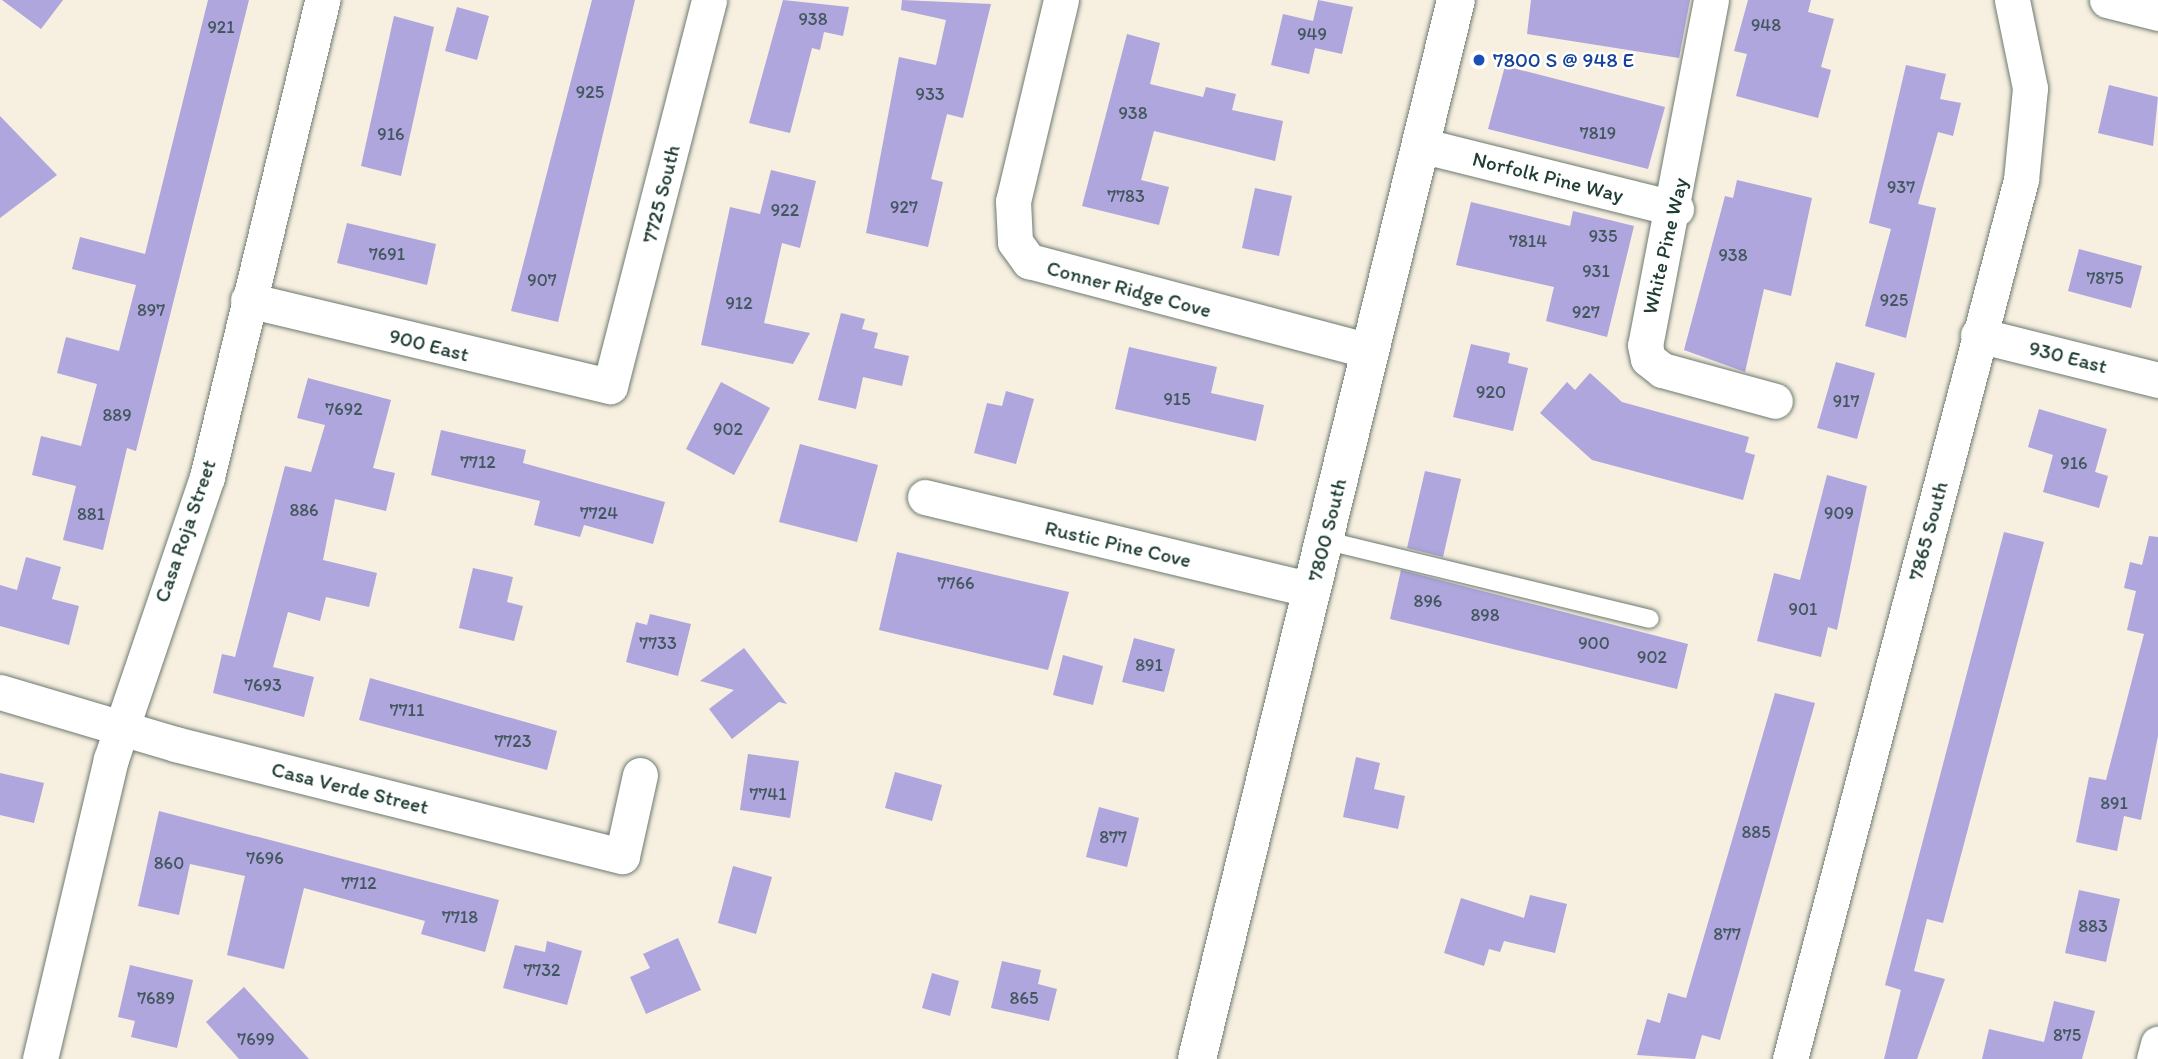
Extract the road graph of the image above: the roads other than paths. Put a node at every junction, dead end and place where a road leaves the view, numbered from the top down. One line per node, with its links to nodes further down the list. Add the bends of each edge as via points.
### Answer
1 (321, 0): 11 (street, Casa Roja Street)
2 (709, 0): 15 (street, 7725 South)
3 (1061, 0): 13 (street, Conner Ridge Cove, via 1013,201 1015,242 1029,261)
4 (1456, 0): 9 (main road, 7800 South)
5 (1711, 0): 10 (street, White Pine Way)
6 (2107, 0): 8 (street)
7 (2018, 1): 12 (street, 7865 South, via 2026,45 2029,134)
8 (2158, 13)
9 (1420, 145): 10 (street, Norfolk Pine Way); 13 (main road, 7800 South)
10 (1676, 209): 16 (street, White Pine Way, via 1647,327 1648,359 1677,376)
11 (248, 300): 15 (street, 900 East); 22 (street, Casa Roja Street, via 206,477)
12 (1979, 335): 14 (street, 930 East); 27 (street, 7865 South)
13 (1370, 351): 18 (main road, 7800 South)
14 (2158, 380)
15 (610, 386)
16 (1775, 401)
17 (925, 497): 19 (street, Rustic Pine Cove)
18 (1324, 540): 19 (main road, 7800 South); 20 (lane)
19 (1312, 590): 26 (main road, 7800 South)
20 (1650, 618)
21 (0, 692): 22 (street, Casa Verde Street)
22 (123, 725): 23 (street, Casa Verde Street, via 622,856); 25 (street, Casa Roja Street)
23 (640, 775)
24 (2158, 1044): 28 (street)
25 (40, 1059)
26 (1197, 1059)
27 (1790, 1059)
28 (2154, 1059)

